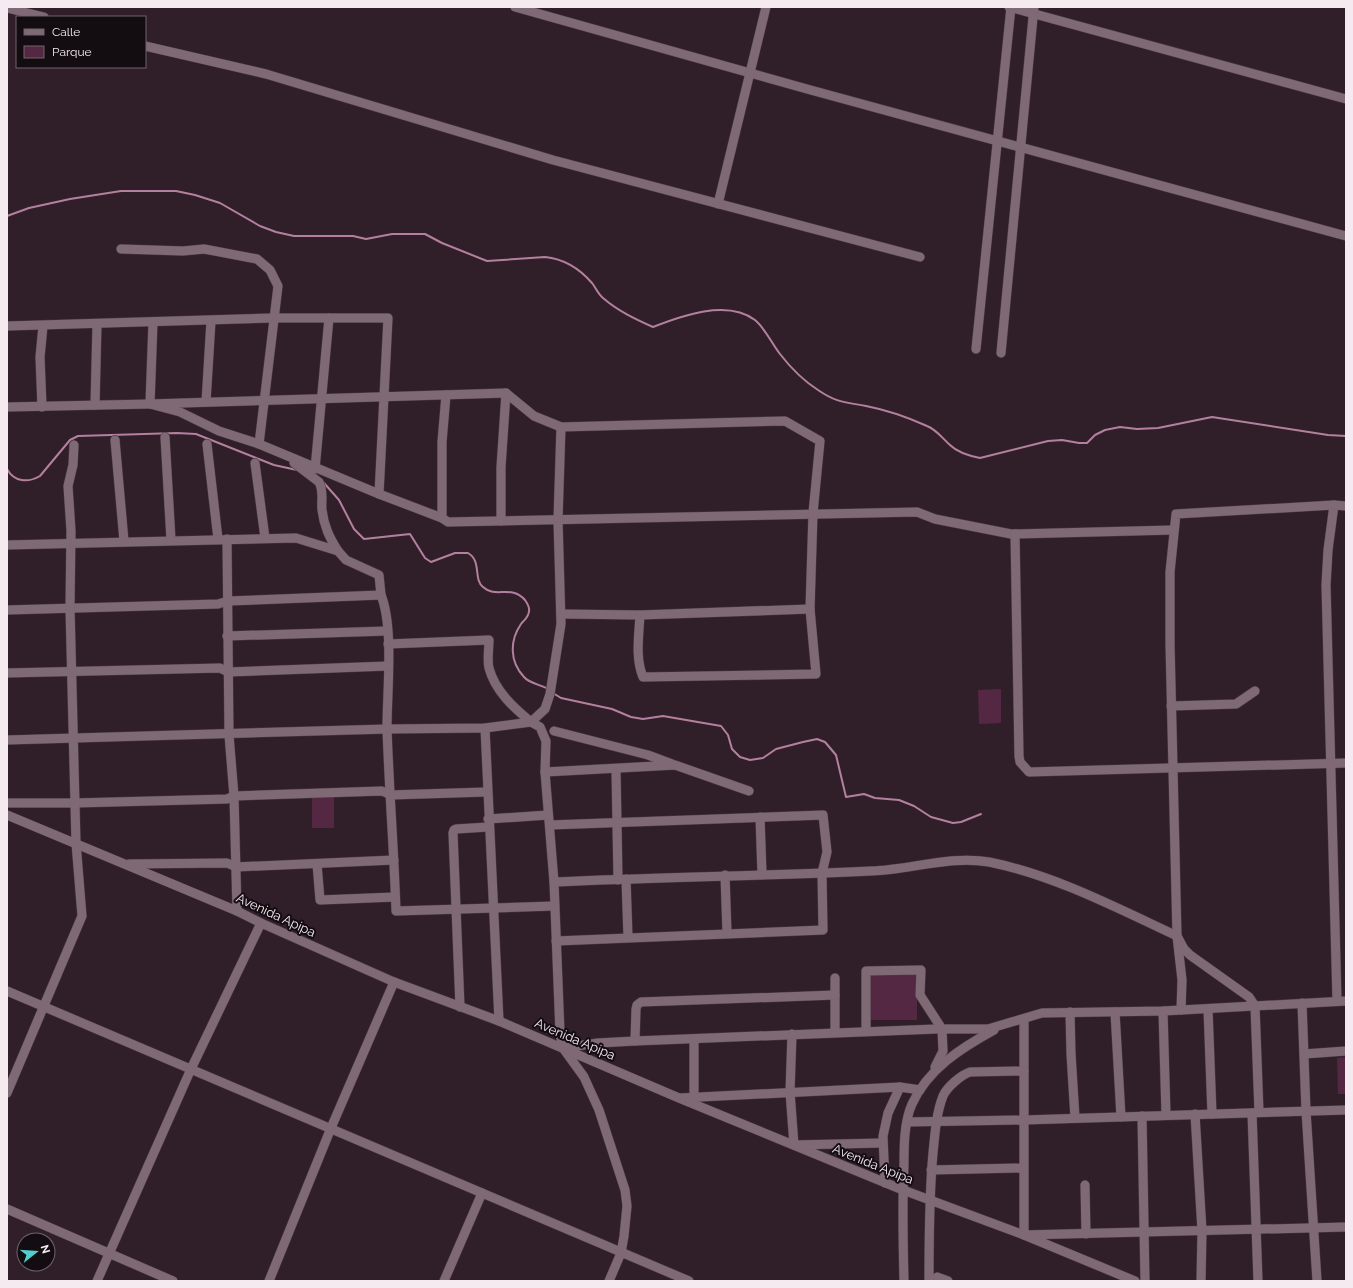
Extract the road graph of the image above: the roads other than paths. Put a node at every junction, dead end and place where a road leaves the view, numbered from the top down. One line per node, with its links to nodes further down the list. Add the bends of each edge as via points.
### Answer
1 (515, 7): 8 (street)
2 (766, 7): 8 (street)
3 (1010, 7): 5 (street); 10 (street)
4 (7, 8): 6 (street)
5 (1034, 10): 9 (street); 11 (street)
6 (40, 16)
7 (146, 46): 12 (street, via 266,74 553,160)
8 (749, 73): 10 (street); 12 (street)
9 (1346, 99)
10 (997, 141): 11 (street); 23 (street)
11 (1020, 147): 13 (street); 24 (street)
12 (718, 204): 15 (street)
13 (1346, 236)
14 (121, 249): 16 (street, via 204,249 257,259 270,270 278,286)
15 (920, 257)
16 (273, 318): 17 (street); 18 (street); 29 (street)
17 (329, 318): 27 (street, via 388,318); 28 (street)
18 (211, 321): 19 (street); 30 (street)
19 (153, 322): 20 (street); 31 (street)
20 (97, 324): 22 (street); 32 (street)
21 (7, 326): 22 (street)
22 (43, 326): 34 (street, via 40,357)
23 (976, 349)
24 (1001, 353)
25 (506, 393): 26 (street); 35 (street, via 534,416); 50 (street, via 501,467)
26 (446, 395): 27 (street); 48 (street, via 442,442)
27 (384, 396): 28 (street); 44 (street)
28 (322, 398): 29 (street); 43 (street)
29 (265, 400): 30 (street); 39 (street)
30 (206, 402): 31 (street)
31 (150, 404): 32 (street); 39 (street, via 180,412 219,431)
32 (95, 405): 34 (street)
33 (7, 406): 34 (street)
34 (42, 407)
35 (561, 427): 47 (street, via 786,421 820,441); 49 (street)
36 (165, 437): 55 (street)
37 (115, 440): 56 (street)
38 (207, 444): 54 (street)
39 (259, 444): 41 (street)
40 (74, 445): 57 (street, via 68,486 71,531)
41 (283, 455): 43 (street); 59 (street, via 319,482 323,494 327,533)
42 (255, 463): 53 (street)
43 (315, 469): 44 (street)
44 (378, 494): 48 (street)
45 (1334, 505): 46 (street); 51 (street, via 1176,514); 83 (street, via 1326,585)
46 (1346, 506)
47 (813, 513): 49 (street); 52 (street, via 917,512 936,519); 63 (street)
48 (442, 518): 50 (street, via 448,522)
49 (558, 520): 50 (street); 65 (street)
50 (501, 521)
51 (1173, 530): 52 (street); 75 (street, via 1170,572)
52 (1015, 534): 86 (street, via 1019,756 1024,768 1029,772)
53 (265, 538): 54 (street); 59 (street, via 296,538)
54 (223, 539): 55 (street); 61 (street)
55 (171, 540): 56 (street)
56 (124, 541): 57 (street)
57 (69, 543): 58 (street); 62 (street)
58 (7, 545)
59 (338, 551): 60 (street, via 346,560 379,575)
60 (381, 595): 61 (street); 67 (street, via 386,606)
61 (228, 601): 62 (street, via 218,604); 68 (street)
62 (70, 608): 64 (street); 71 (street)
63 (810, 609): 66 (street); 66 (street, via 816,674 643,677 639,664)
64 (7, 610)
65 (561, 614): 66 (street); 76 (street, via 550,694 545,709)
66 (640, 615)
67 (387, 631): 68 (street); 69 (street)
68 (227, 636): 72 (street)
69 (388, 644): 70 (street); 76 (street, via 489,640 488,664 492,677 514,709)
70 (388, 666): 72 (street); 78 (street)
71 (71, 671): 72 (street, via 220,668); 73 (street); 81 (street)
72 (228, 672): 80 (street)
73 (7, 673)
74 (1255, 691): 75 (street, via 1236,704)
75 (1172, 706): 86 (street)
76 (531, 722): 77 (street); 88 (street, via 540,727 546,741)
77 (485, 728): 78 (street); 90 (street)
78 (388, 729): 80 (street); 91 (street)
79 (554, 731): 85 (street, via 648,755)
80 (229, 735): 81 (street); 92 (street)
81 (73, 739): 82 (street); 94 (street)
82 (7, 740)
83 (1331, 764): 84 (street); 86 (street); 125 (street)
84 (1346, 764)
85 (675, 766): 87 (street); 89 (street)
86 (1173, 767): 118 (street)
87 (616, 769): 88 (street); 98 (street)
88 (545, 772): 96 (street)
89 (750, 791)
90 (486, 792): 91 (street); 99 (street)
91 (391, 795): 92 (street, via 382,791); 102 (street)
92 (234, 796): 94 (street, via 227,799); 105 (street)
93 (7, 803): 94 (street)
94 (75, 804): 101 (street)
95 (7, 815): 101 (street, Avenida Apipa)
96 (548, 815): 99 (street); 100 (street)
97 (760, 817): 98 (street); 106 (street, via 823,814 827,852); 107 (street)
98 (616, 822): 100 (street); 109 (street)
99 (488, 823): 113 (street); 114 (street, via 454,830)
100 (550, 825): 110 (street)
101 (76, 843): 103 (street, Avenida Apipa); 127 (street, via 82,916)
102 (394, 860): 104 (street); 111 (street)
103 (125, 864): 105 (street, via 227,863); 115 (street, Avenida Apipa)
104 (317, 864): 105 (street); 111 (street, via 320,900)
105 (236, 867): 115 (street)
106 (822, 873): 107 (street); 117 (street, via 823,930); 118 (street, via 873,871 968,860 988,862 1014,868 1063,886)
107 (762, 874): 108 (street)
108 (725, 876): 109 (street); 117 (street)
109 (622, 879): 110 (street); 119 (street)
110 (554, 882): 112 (street)
111 (395, 898): 114 (street, via 396,911)
112 (554, 906): 113 (street); 120 (street)
113 (494, 907): 114 (street); 136 (street)
114 (457, 909): 129 (street)
115 (238, 911): 116 (street, Avenida Apipa)
116 (261, 924): 122 (street, Avenida Apipa); 147 (street)
117 (727, 933): 119 (street)
118 (1176, 936): 128 (street, via 1190,955 1244,993); 131 (street, via 1182,980)
119 (628, 938): 120 (street)
120 (556, 941): 144 (street, via 560,1023)
121 (835, 978): 124 (street)
122 (394, 982): 129 (street, Avenida Apipa); 168 (street)
123 (7, 991): 127 (street)
124 (835, 995): 140 (street); 143 (street, via 641,1002 637,1004 636,1009)
125 (1341, 1001): 126 (street)
126 (1302, 1003): 128 (street); 146 (street)
127 (44, 1006): 147 (street); 152 (street)
128 (1255, 1006): 130 (street); 158 (street)
129 (460, 1007): 136 (street, Avenida Apipa)
130 (1208, 1009): 131 (street); 160 (street)
131 (1181, 1010): 132 (street)
132 (1163, 1011): 134 (street); 161 (street)
133 (1070, 1012): 134 (street); 135 (street, via 1042,1013); 164 (street)
134 (1115, 1012): 163 (street)
135 (1024, 1019): 137 (street); 148 (street)
136 (499, 1021): 144 (street, Avenida Apipa)
137 (998, 1027): 138 (street); 149 (street, via 963,1047)
138 (942, 1029): 139 (street); 139 (street, via 920,994 921,970 866,971); 149 (street, via 943,1050)
139 (866, 1031): 140 (street)
140 (835, 1032): 141 (street)
141 (792, 1034): 142 (street); 153 (street)
142 (694, 1039): 143 (street); 154 (street)
143 (635, 1040): 144 (street)
144 (564, 1048): 155 (street, Avenida Apipa); 187 (street, via 584,1077 599,1110 623,1181 627,1206)
145 (1346, 1052): 146 (street)
146 (1304, 1054): 157 (street)
147 (191, 1069): 168 (street); 186 (street)
148 (1024, 1071): 165 (street); 167 (street, via 963,1074 944,1095)
149 (931, 1075): 151 (street)
150 (900, 1087): 151 (street); 153 (street); 169 (street, via 888,1113)
151 (920, 1090): 166 (street, via 911,1106)
152 (7, 1092)
153 (790, 1092): 154 (street); 170 (street)
154 (694, 1096): 155 (street)
155 (679, 1098): 170 (street, Avenida Apipa)
156 (1346, 1110): 157 (street)
157 (1306, 1111): 158 (street); 179 (street)
158 (1255, 1112): 160 (street); 181 (street)
159 (1195, 1114): 160 (street); 161 (street); 182 (street)
160 (1212, 1114)
161 (1166, 1115): 162 (street)
162 (1142, 1116): 163 (street); 183 (street)
163 (1122, 1117): 164 (street)
164 (1076, 1118): 165 (street)
165 (1024, 1120): 167 (street); 171 (street)
166 (907, 1122): 167 (street); 175 (street)
167 (936, 1122): 172 (street)
168 (331, 1128): 176 (street); 191 (street)
169 (882, 1143): 170 (street); 173 (street)
170 (794, 1145): 173 (street, Avenida Apipa)
171 (1023, 1168): 172 (street); 185 (street)
172 (931, 1170): 177 (street)
173 (885, 1183): 175 (street, Avenida Apipa)
174 (1085, 1185): 184 (street)
175 (903, 1190): 177 (street, Avenida Apipa); 195 (street)
176 (482, 1193): 187 (street); 192 (street)
177 (929, 1200): 185 (street, Avenida Apipa); 188 (street)
178 (7, 1209): 186 (street)
179 (1313, 1227): 180 (street); 181 (street); 201 (street)
180 (1346, 1227)
181 (1258, 1229): 182 (street); 200 (street)
182 (1202, 1231): 183 (street); 199 (street)
183 (1144, 1232): 184 (street); 198 (street)
184 (1086, 1234): 185 (street)
185 (1024, 1235): 197 (street, Avenida Apipa)
186 (108, 1253): 189 (street); 190 (street)
187 (621, 1253): 193 (street); 194 (street)
188 (933, 1279): 196 (street)
189 (97, 1281)
190 (173, 1281)
191 (269, 1281)
192 (444, 1281)
193 (609, 1281)
194 (689, 1281)
195 (904, 1281)
196 (948, 1281)
197 (1135, 1281)
198 (1145, 1281)
199 (1201, 1281)
200 (1258, 1281)
201 (1317, 1281)

